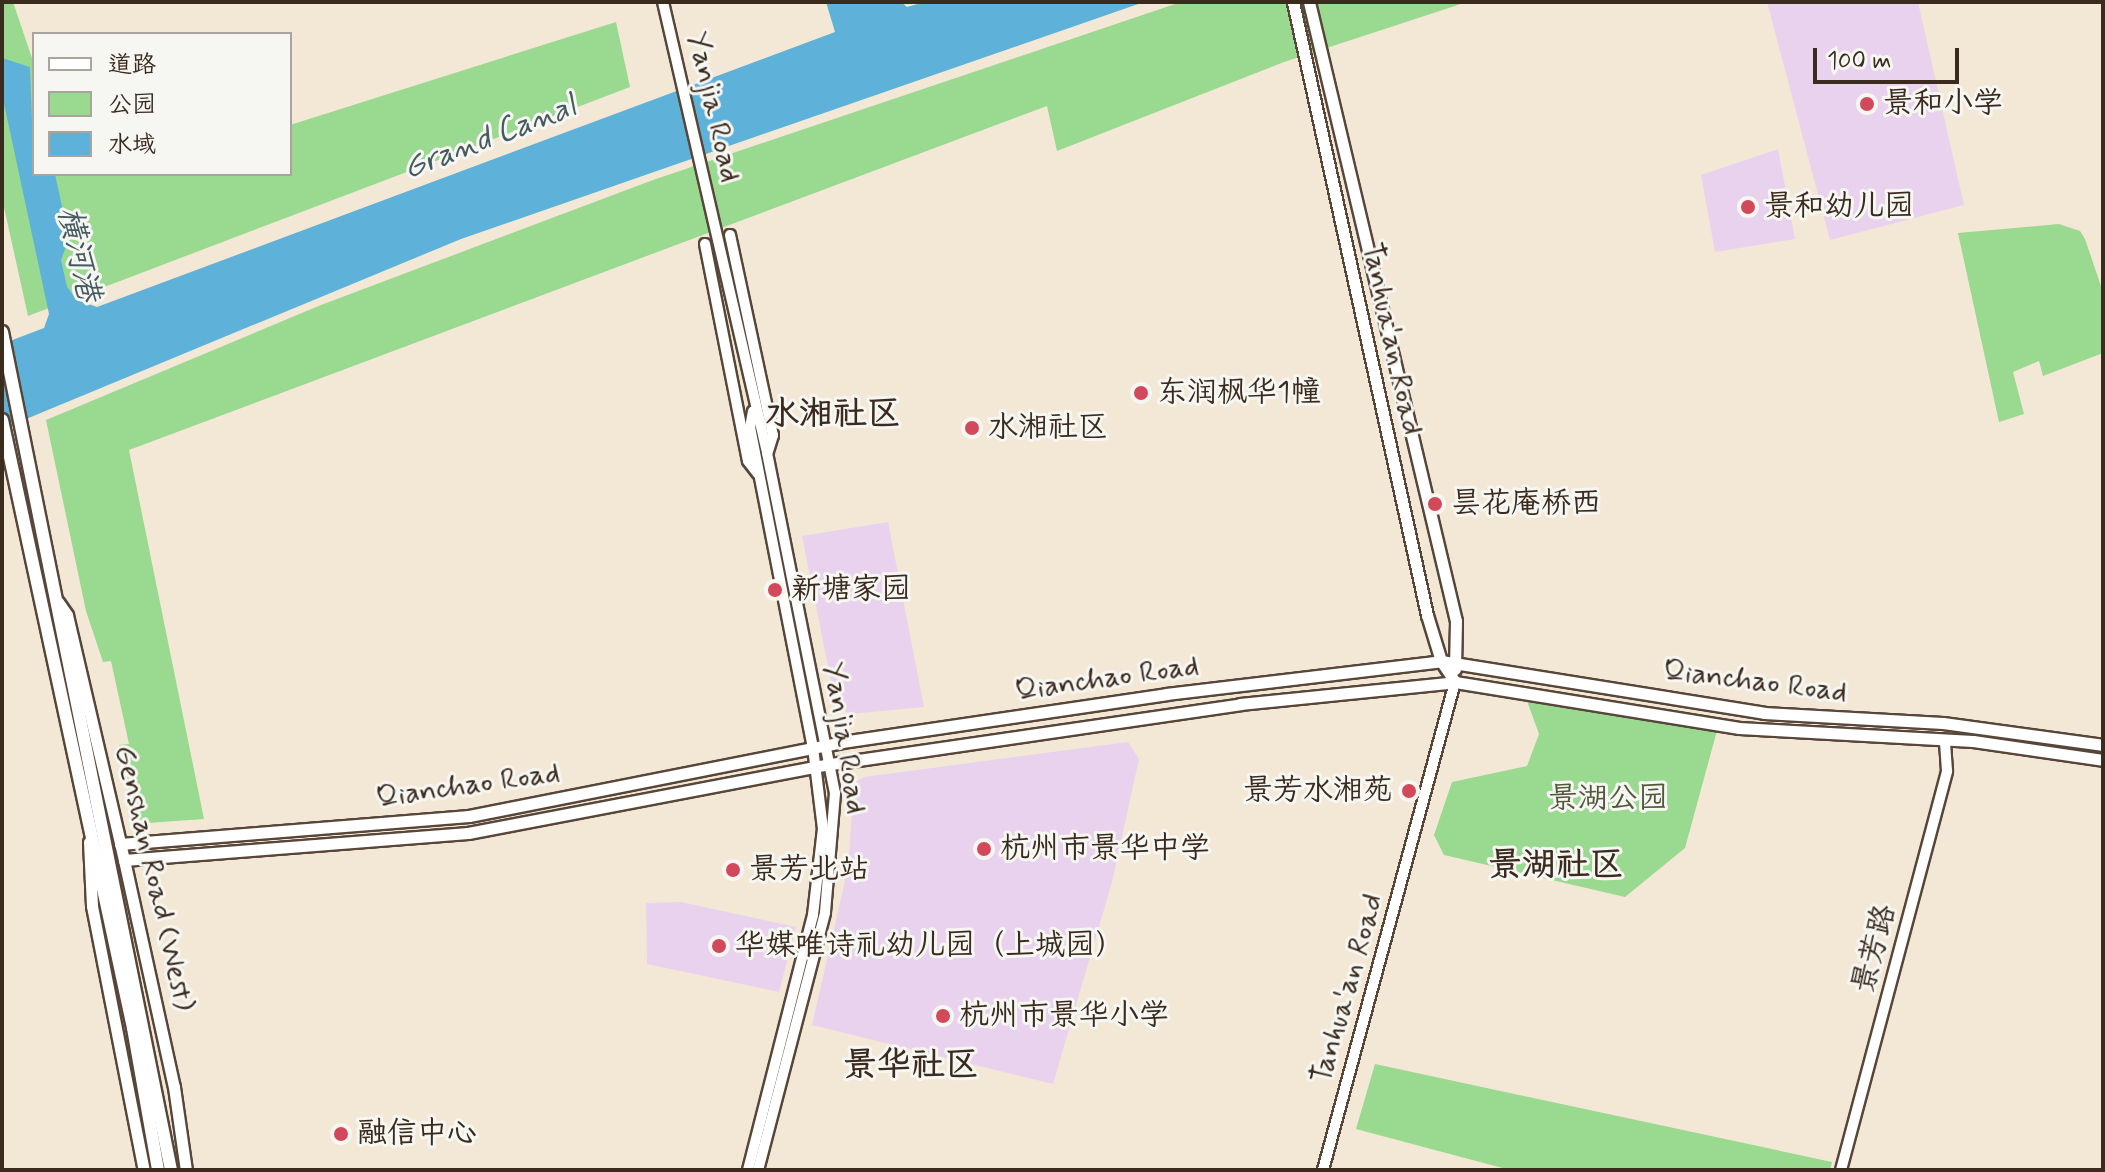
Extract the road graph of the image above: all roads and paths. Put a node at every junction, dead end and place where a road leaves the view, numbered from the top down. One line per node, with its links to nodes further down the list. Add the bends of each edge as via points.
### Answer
1 (663, 2): 7 (street, Yanjia Road)
2 (1293, 2): 12 (main road, Tanhua'an Road)
3 (1309, 2): 13 (main road, Tanhua'an Road, via 1456,621)
4 (730, 235): 9 (street, Yanjia Road, via 773,435)
5 (705, 244): 10 (street, Yanjia Road, via 748,461)
6 (2, 334): 11 (main road, Genshan Road (West))
7 (753, 411): 9 (street, Yanjia Road); 10 (street, Yanjia Road, via 750,428)
8 (2, 420): 21 (main road, Genshan Road (West))
9 (767, 453): 17 (street, Yanjia Road)
10 (759, 475): 17 (street, Yanjia Road)
11 (58, 602): 22 (main road, Genshan Road (West), via 67,615); 24 (main road, Genshan Road (West))
12 (1441, 661): 13 (main road, Qianchao Road); 14 (main road, Tanhua'an Road); 17 (main road, Qianchao Road, via 1160,694)
13 (1455, 662): 14 (main road, Tanhua'an Road); 16 (main road, Qianchao Road, via 1764,713 1943,723)
14 (1455, 682): 15 (main road, Qianchao Road, via 1739,728); 19 (main road, Qianchao Road, via 1240,704); 31 (street, Tanhua'an Road)
15 (1945, 740): 18 (main road, Qianchao Road); 32 (street, 景芳路, via 1947,771)
16 (2103, 745)
17 (818, 748): 19 (street, Yanjia Road); 20 (street, Yanjia Road); 22 (main road, Qianchao Road, via 469,816)
18 (2103, 760)
19 (831, 764): 20 (main road, Qianchao Road); 30 (street, Yanjia Road, via 836,816 825,913)
20 (815, 766): 23 (main road, Qianchao Road, via 468,833); 29 (street, Yanjia Road, via 823,829 813,915)
21 (89, 833): 24 (main road, Genshan Road (West)); 25 (main road, Genshan Road (West), via 92,906)
22 (120, 844): 23 (main road, Genshan Road (West))
23 (124, 860): 28 (main road, Genshan Road (West), via 174,1087)
24 (110, 896): 26 (main road, Genshan Road (West)); 27 (main road, Genshan Road (West))
25 (143, 1169)
26 (158, 1170)
27 (171, 1170)
28 (186, 1170)
29 (748, 1170)
30 (758, 1170)
31 (1323, 1170)
32 (1841, 1170)

